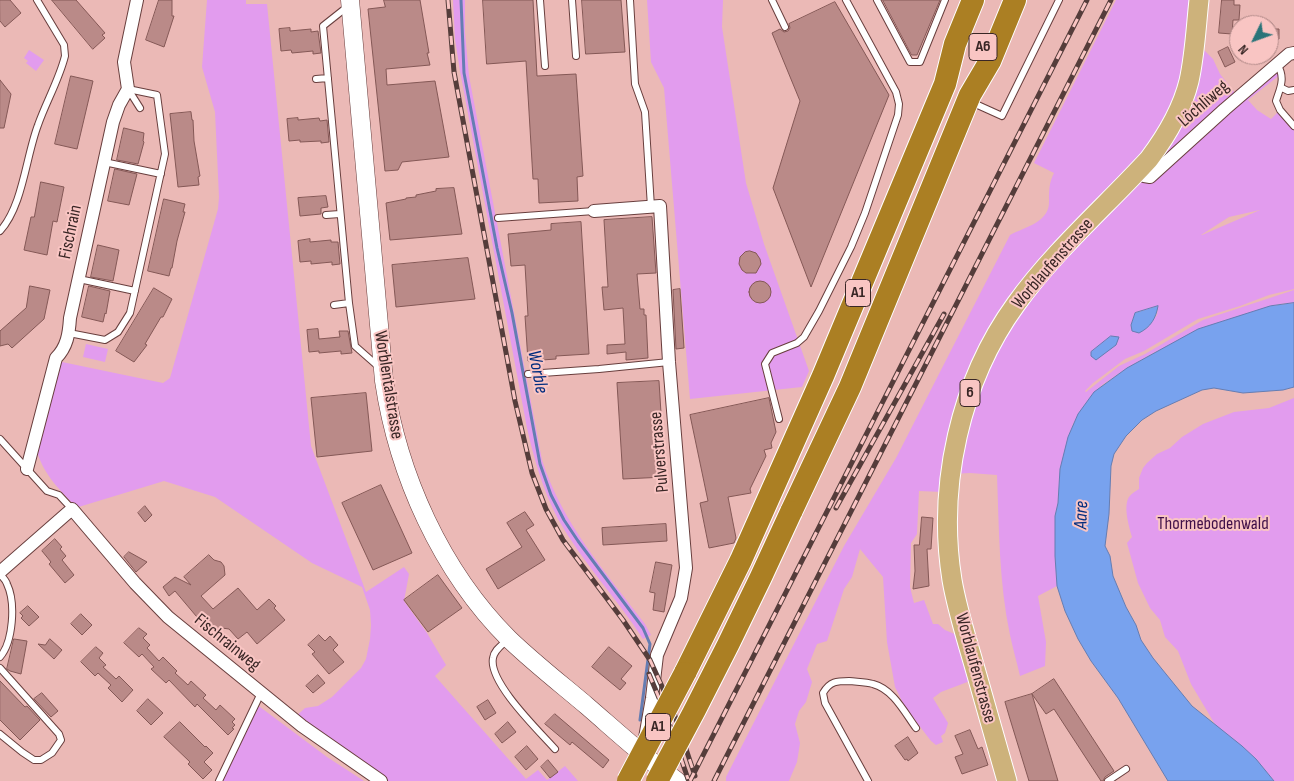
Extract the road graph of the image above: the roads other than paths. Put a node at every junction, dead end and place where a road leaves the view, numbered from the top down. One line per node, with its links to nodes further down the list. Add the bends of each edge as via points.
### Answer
1 (36, 0): 41 (lane, via 64,45 65,56 38,125 15,204)
2 (137, 0): 28 (street, via 124,62)
3 (540, 0): 23 (lane)
4 (572, 0): 19 (lane)
5 (630, 0): 36 (lane, via 635,84 645,112)
6 (772, 0): 17 (lane)
7 (846, 0): 50 (lane, via 896,92 898,115 865,213 819,311 804,337 772,353 765,364)
8 (877, 0): 9 (lane, via 910,62 920,62)
9 (945, 0)
10 (974, 0): 26 (highway, A1, via 955,44)
11 (986, 0): 26 (highway, A6, via 966,49)
12 (1002, 0): 30 (highway, A6, via 979,56)
13 (1015, 0): 30 (highway, A1, via 990,61)
14 (1059, 0): 30 (lane, via 1002,116)
15 (1199, 0): 34 (main road, Worblaufenstrasse / 6, via 1185,95 1161,144)
16 (350, 2): 24 (lane, via 323,26); 48 (main road, Worblentalstrasse)
17 (785, 27)
18 (1294, 52): 20 (street, Löchliweg)
19 (576, 56)
20 (1279, 62)
21 (1276, 65): 34 (street, Löchliweg, via 1150,177)
22 (1278, 65): 27 (lane)
23 (545, 66)
24 (328, 78): 25 (lane); 38 (lane)
25 (316, 79)
26 (945, 84): 66 (highway, A1, bridge, via 846,324 768,501 693,657)
27 (1282, 88): 29 (lane); 32 (lane, via 1276,101)
28 (128, 89): 31 (lane); 33 (street, Fischrain, via 113,122); 35 (lane, via 157,95 165,154)
29 (1294, 90)
30 (968, 98): 67 (highway, A1, bridge, via 850,387 765,571)
31 (140, 108)
32 (1294, 126)
33 (104, 162): 35 (lane); 42 (street, Fischrain)
34 (1139, 171): 70 (main road, Worblaufenstrasse / 6, via 1056,256 1015,305 982,363 960,426 952,461 948,518 950,566 963,627)
35 (161, 174): 43 (lane)
36 (651, 207): 37 (street); 47 (street, Pulverstrasse, via 660,206)
37 (594, 211): 40 (lane)
38 (340, 214): 39 (lane); 44 (lane)
39 (326, 215)
40 (498, 218)
41 (0, 231)
42 (79, 278): 43 (lane); 46 (street, Fischrain)
43 (135, 291): 46 (lane, via 130,312 118,332 105,340)
44 (349, 303): 45 (lane); 48 (lane, via 355,346)
45 (334, 305)
46 (69, 333): 52 (street, Fischrain, via 63,351 56,358)
47 (670, 362): 49 (lane); 62 (street, Pulverstrasse, via 686,568 681,598 657,655 645,732)
48 (384, 372): 55 (main road, Worblentalstrasse, via 396,441 421,508 458,574)
49 (528, 374)
50 (779, 419)
51 (0, 440): 52 (lane)
52 (27, 469): 53 (lane, via 47,491 59,495)
53 (72, 509): 54 (street); 58 (street, Fischrainweg, via 168,617)
54 (0, 573): 56 (lane, via 7,583 12,611 8,646)
55 (509, 638): 61 (lane, via 498,648 492,660 498,679 510,698); 62 (main road, Worblentalstrasse)
56 (0, 657)
57 (0, 668): 60 (lane, via 61,740 52,752 41,760 34,760)
58 (261, 693): 64 (lane); 65 (street, Fischrainweg, via 322,741)
59 (916, 728): 69 (lane, via 896,701 878,685 839,680 826,688 824,703)
60 (0, 734)
61 (555, 749)
62 (645, 756): 68 (main road, Worblentalstrasse)
63 (1126, 769): 71 (lane)
64 (219, 781)
65 (381, 781)
66 (628, 781)
67 (657, 781)
68 (677, 781)
69 (868, 781)
70 (1006, 781)
71 (1108, 781)

